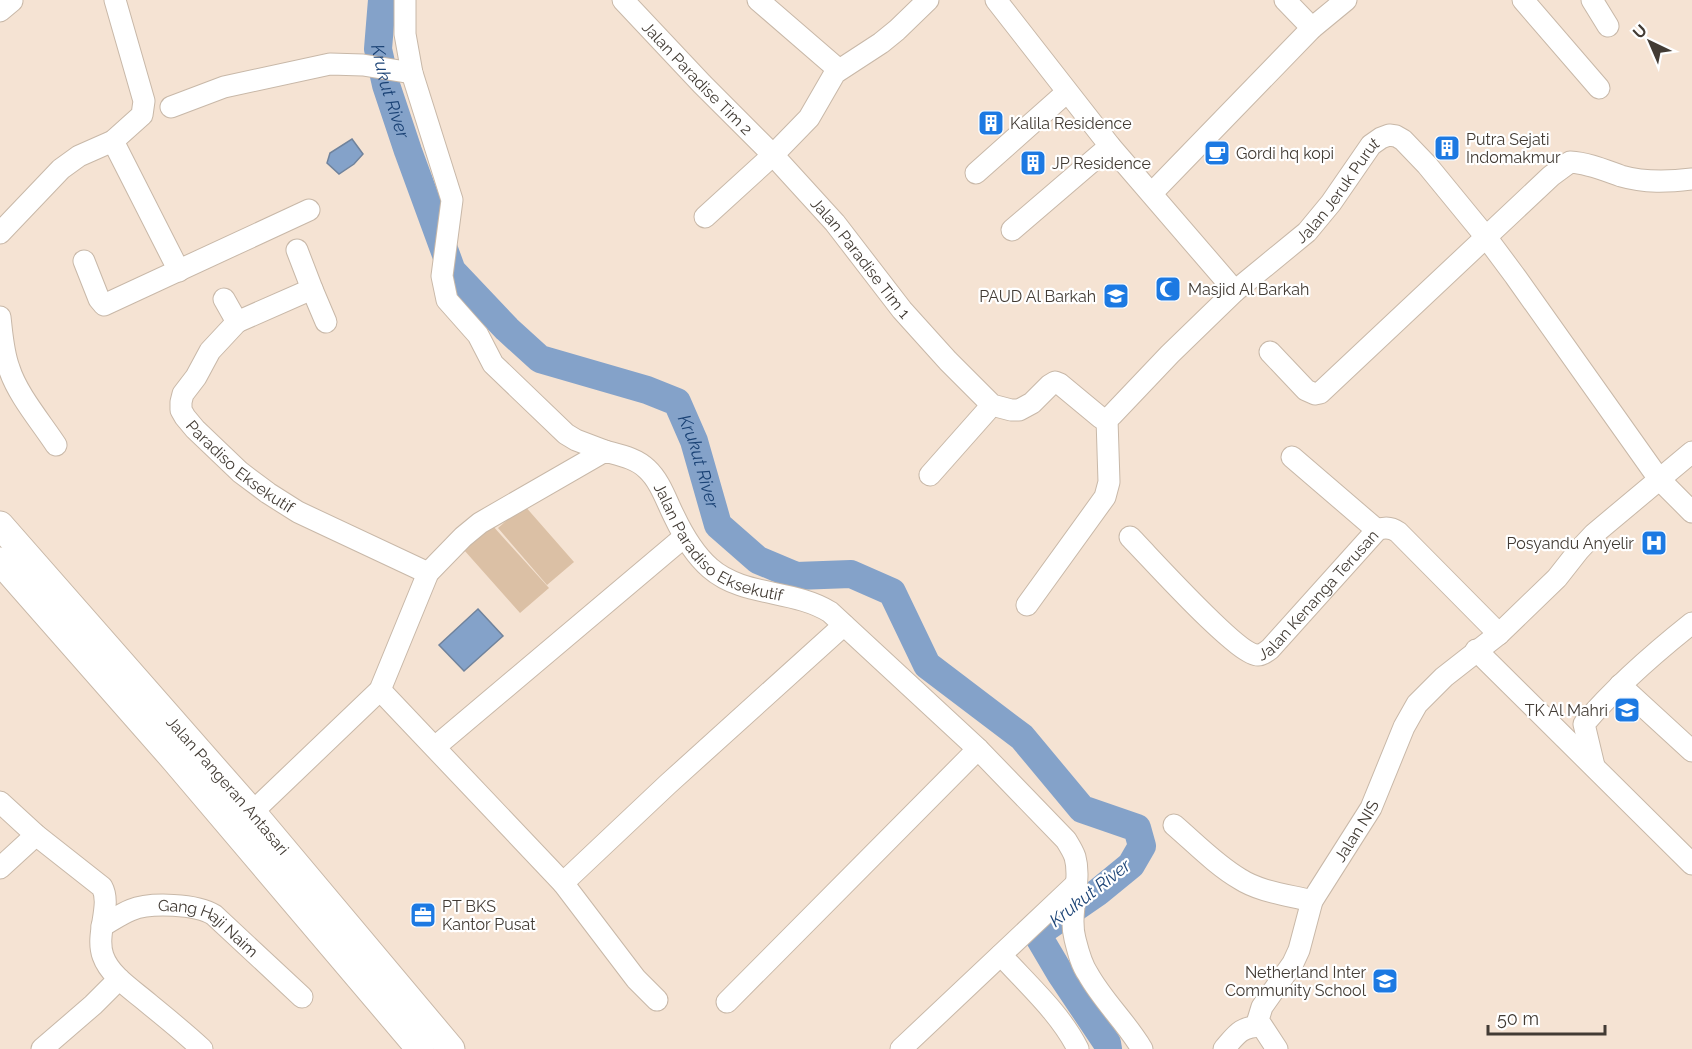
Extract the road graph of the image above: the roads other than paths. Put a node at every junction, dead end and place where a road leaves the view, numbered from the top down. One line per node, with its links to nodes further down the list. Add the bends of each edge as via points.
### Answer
1 (405, 0): 14 (street)
2 (623, 0): 20 (street, Jalan Paradise Tim 2)
3 (758, 0): 13 (street)
4 (928, 0): 13 (street, via 881,43)
5 (996, 0): 16 (street)
6 (1285, 0): 12 (street)
7 (1346, 0): 12 (street)
8 (1523, 0): 15 (street)
9 (1592, 0): 11 (street)
10 (118, 1): 18 (street, via 144,101 142,115)
11 (1608, 26)
12 (1312, 28): 23 (street)
13 (839, 70): 20 (street, via 809,118)
14 (406, 72): 17 (street, via 330,64 224,87); 42 (street, Jalan Paradiso Eksekutif, via 452,200 442,276 447,300 478,335 494,364 566,434)
15 (1599, 88)
16 (1067, 92): 19 (street); 21 (street)
17 (171, 107)
18 (113, 141): 27 (street, via 61,169); 31 (street)
19 (1110, 146): 23 (street); 26 (street)
20 (773, 155): 25 (street); 39 (street, Jalan Paradise Tim 1, via 835,223 895,301)
21 (976, 173)
22 (1692, 179): 28 (street, via 1640,180 1570,162)
23 (1152, 193): 33 (street)
24 (309, 210): 31 (street)
25 (705, 217)
26 (1012, 230)
27 (0, 233)
28 (1485, 237): 33 (street, Jalan Jeruk Purut, via 1427,165 1396,136 1389,135 1371,145 1307,232); 38 (street, via 1320,393 1306,390); 46 (street, Jalan Jeruk Purut)
29 (297, 250): 32 (street)
30 (84, 261): 31 (street, via 104,305)
31 (179, 272)
32 (312, 289): 36 (street); 37 (street)
33 (1235, 291): 40 (street, Jalan Jeruk Purut)
34 (224, 299): 36 (street)
35 (0, 317): 41 (street, via 9,370)
36 (237, 322): 53 (street, Paradiso Eksekutif, via 210,351 183,394 181,410 185,417 240,472 288,506)
37 (326, 322)
38 (1270, 352)
39 (992, 405): 40 (street, via 1019,410 1055,382 1101,418); 45 (street)
40 (1107, 418): 54 (street, via 1109,482 1105,497)
41 (56, 445)
42 (605, 451): 50 (street, Jalan Paradiso Eksekutif, via 646,468 659,485); 53 (street, via 480,523)
43 (1692, 452): 46 (street)
44 (1292, 457): 49 (street)
45 (930, 475)
46 (1659, 479): 47 (street, Jalan Jeruk Purut); 57 (street, via 1594,534 1557,578)
47 (1692, 512)
48 (0, 525): 66 (main road, Jalan Pangeran Antasari)
49 (1377, 530): 51 (street, Jalan Kenanga Terusan, via 1270,649 1257,655 1223,634); 57 (street, Jalan Kenanga Terusan, via 1388,528 1398,532)
50 (684, 537): 56 (street, Jalan Paradiso Eksekutif, via 711,569 726,579 818,605); 61 (street)
51 (1130, 537)
52 (0, 561): 66 (main road, Jalan Pangeran Antasari, via 112,687)
53 (429, 573): 60 (street)
54 (1027, 605)
55 (1692, 623): 59 (street)
56 (844, 625): 62 (street, Jalan Paradiso Eksekutif); 71 (street)
57 (1499, 633): 58 (street, Jalan NIS)
58 (1476, 650): 64 (street); 73 (street, Jalan NIS, via 1417,704 1371,808)
59 (1620, 685): 63 (street); 64 (street, via 1584,724)
60 (380, 690): 61 (street); 66 (street)
61 (435, 747): 71 (street)
62 (978, 749): 72 (street, Jalan Paradiso Eksekutif, via 1066,840 1077,866); 79 (street)
63 (1692, 751)
64 (1594, 767): 69 (street)
65 (0, 802): 68 (street)
66 (243, 821): 83 (main road, Jalan Pangeran Antasari); 84 (main road, Jalan Pangeran Antasari)
67 (1174, 825): 73 (street, via 1241,880)
68 (36, 835): 70 (street); 74 (street, via 102,888 106,894)
69 (1692, 864)
70 (0, 868)
71 (563, 883): 78 (street, via 636,979)
72 (1075, 892): 75 (street); 87 (street, Jalan Paradiso Eksekutif, via 1074,936 1081,960)
73 (1312, 901): 80 (street, Jalan NIS, via 1299,950 1262,1007 1258,1020)
74 (102, 926): 76 (street, via 103,956); 77 (street, Gang Haji Naim, via 143,906 202,909 214,915)
75 (1001, 955): 85 (street); 86 (street, via 1056,1015)
76 (119, 979): 81 (street); 82 (street)
77 (302, 997)
78 (657, 1000)
79 (728, 1002)
80 (1261, 1026): 88 (street, via 1241,1030); 89 (street)
81 (189, 1045)
82 (42, 1049)
83 (420, 1049)
84 (451, 1049)
85 (901, 1049)
86 (1078, 1049)
87 (1142, 1049)
88 (1224, 1049)
89 (1277, 1049)

